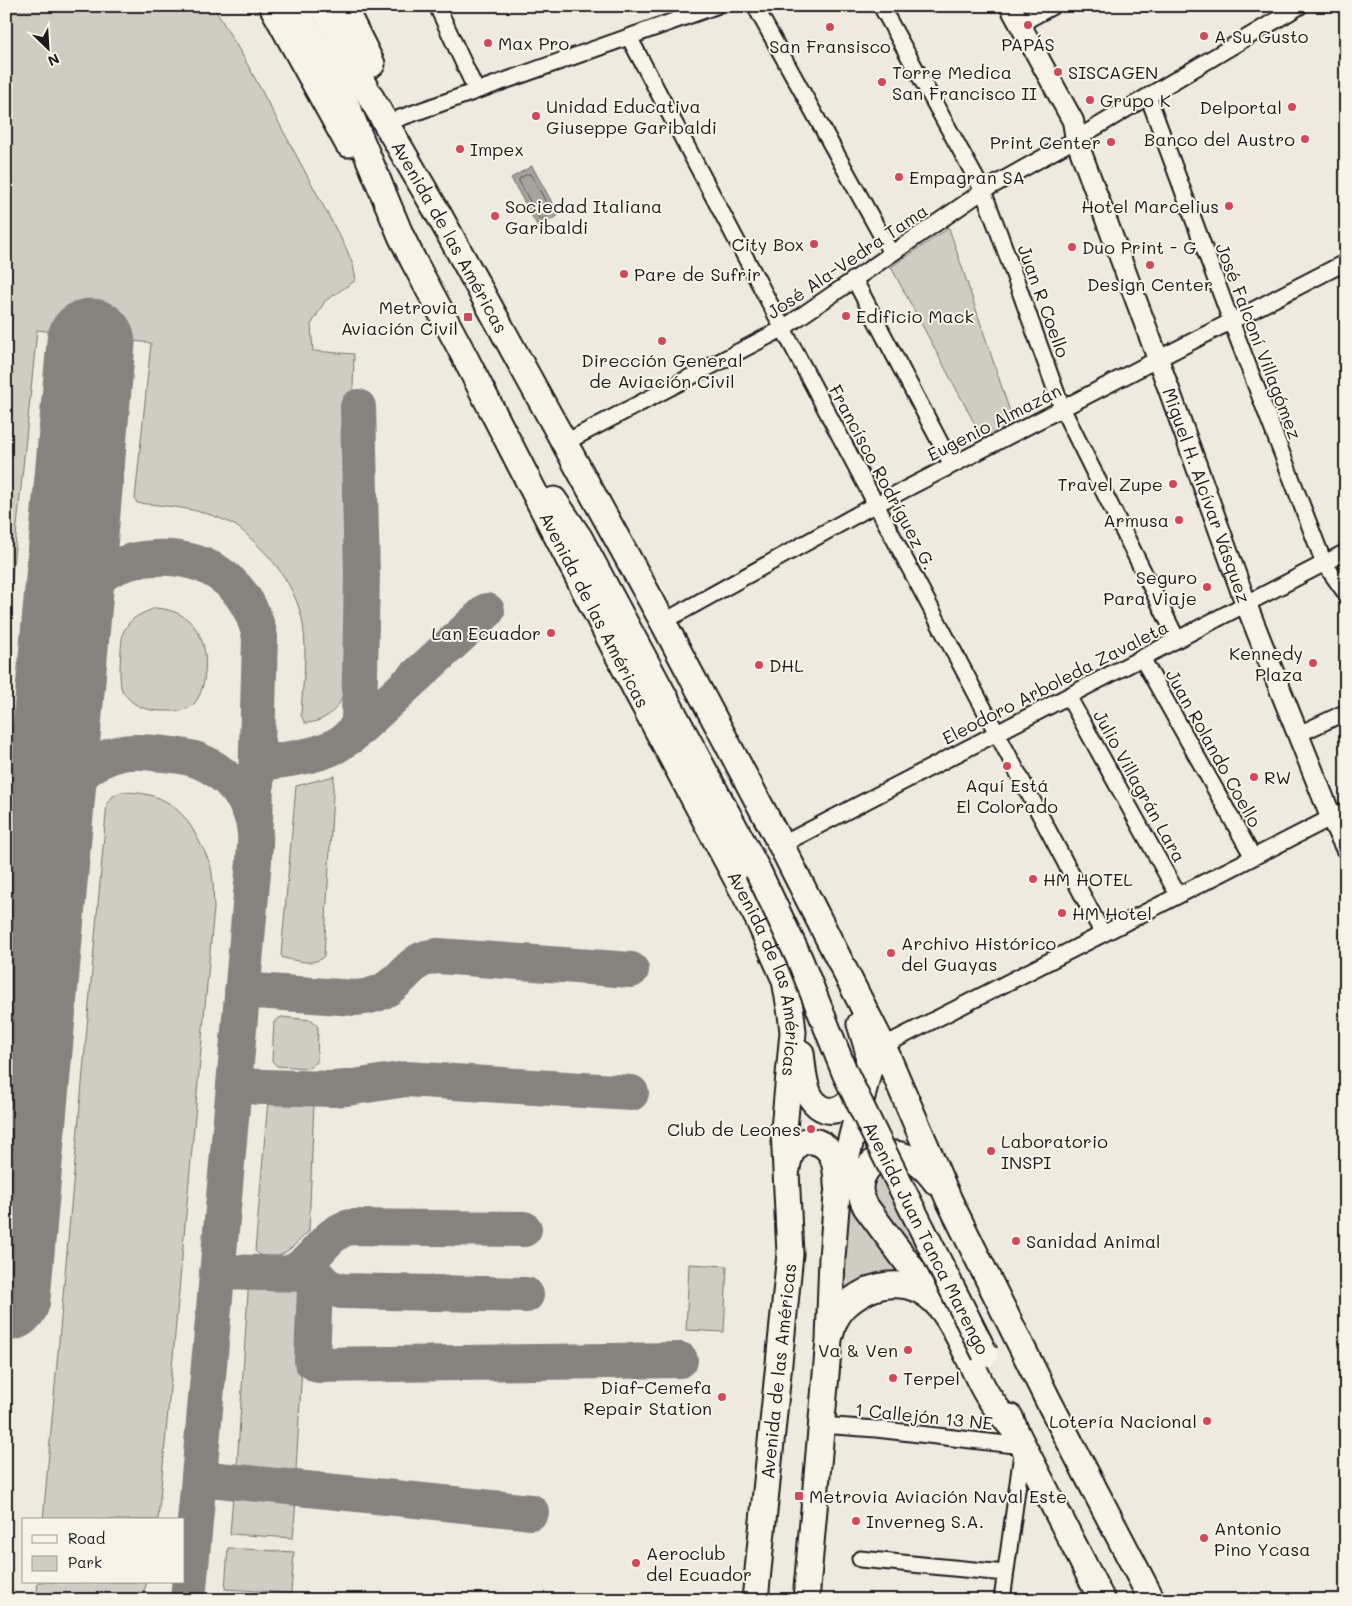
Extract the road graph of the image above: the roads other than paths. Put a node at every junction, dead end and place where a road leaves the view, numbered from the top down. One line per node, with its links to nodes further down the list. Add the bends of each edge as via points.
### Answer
1 (272, 6): 20 (main road)
2 (294, 6): 20 (main road, Avenida de las Américas, via 344,99)
3 (322, 6): 19 (main road, Avenida de las Américas)
4 (343, 6): 16 (main road)
5 (437, 6): 14 (street)
6 (716, 6): 13 (street)
7 (755, 6): 21 (street)
8 (881, 6): 18 (street, Juan R Coello)
9 (996, 6): 17 (street, Miguel H. Alcívar Vásquez, via 1064,128)
10 (1053, 6): 12 (street)
11 (1290, 9): 15 (street, José Ala-Vedra Tama)
12 (1015, 15): 17 (street, Miguel H. Alcívar Vásquez, via 1073,121)
13 (630, 37): 14 (street); 25 (street, Francísco Rodríguez G.)
14 (476, 90): 16 (street)
15 (1148, 96): 17 (street, José Ala-Vedra Tama); 24 (street, José Falconí Villagómez)
16 (397, 119): 19 (main road)
17 (1076, 139): 18 (street, José Ala-Vedra Tama); 26 (street, Miguel H. Alcívar Vásquez)
18 (983, 191): 21 (street, José Ala-Vedra Tama); 28 (street, Juan R Coello)
19 (439, 215): 29 (main road, Avenida de las Américas)
20 (401, 236): 27 (main road, Avenida de las Américas)
21 (891, 253): 23 (street, José Ala-Vedra Tama)
22 (1346, 262): 24 (street, Eugenio Almazán)
23 (854, 279): 25 (street, José Ala-Vedra Tama); 30 (street)
24 (1231, 321): 26 (street, Eugenio Almazán); 33 (street, José Falconí Villagómez)
25 (782, 329): 29 (street, José Ala-Vedra Tama); 31 (street, Francísco Rodríguez G.)
26 (1158, 359): 28 (street, Eugenio Almazán); 35 (street, Miguel H. Alcívar Vásquez)
27 (489, 405): 41 (main road, Avenida de las Américas, via 579,537); 44 (main road, Avenida de las Américas)
28 (1062, 408): 30 (street, Eugenio Almazán); 37 (street, Juan R Coello)
29 (564, 443): 36 (main road, Avenida de las Américas)
30 (952, 465): 31 (street, Eugenio Almazán)
31 (877, 504): 36 (street, Eugenio Almazán); 42 (street, Francísco Rodríguez G.)
32 (1346, 552): 33 (street, Eleodoro Arboleda Zavaleta)
33 (1324, 563): 34 (street, José Falconí Villagómez); 35 (street, Eleodoro Arboleda Zavaleta)
34 (1346, 594)
35 (1246, 604): 37 (street, Eleodoro Arboleda Zavaleta); 43 (street, Miguel H. Alcívar Vásquez)
36 (663, 622): 46 (main road, Avenida de las Américas)
37 (1178, 639): 38 (street, Eleodoro Arboleda Zavaleta)
38 (1142, 658): 39 (street, Eleodoro Arboleda Zavaleta); 48 (street, Juan Rolando Coello)
39 (1068, 696): 42 (street, Eleodoro Arboleda Zavaleta); 50 (street, Julio Villagrán Lara)
40 (1346, 712): 43 (street)
41 (680, 725): 44 (main road); 49 (main road, Avenida de las Américas)
42 (997, 733): 46 (street, Eleodoro Arboleda Zavaleta); 51 (street, Francísco Rodríguez G.)
43 (1299, 734): 45 (street, Miguel H. Alcívar Vásquez)
44 (692, 794): 52 (main road, Avenida de las Américas, via 758,919)
45 (1338, 813): 47 (street, Miguel H. Alcívar Vásquez); 48 (street)
46 (781, 845): 53 (main road, Avenida de las Américas, via 832,942)
47 (1346, 848)
48 (1253, 857): 50 (street)
49 (758, 871): 60 (main road, Avenida Juan Tanca Marengo, bridge, via 800,960 849,1081 985,1354)
50 (1178, 895): 51 (street)
51 (1103, 934): 53 (street)
52 (785, 980): 53 (main road, via 795,1011 804,1080 817,1104 831,1111 851,1102 862,1085); 54 (main road, Avenida de las Américas, via 793,1032 784,1129)
53 (875, 1048): 55 (main road, Avenida de las Américas); 56 (main road, Avenida Juan Tanca Marengo)
54 (786, 1169): 55 (main road, via 791,1153 801,1142 822,1144 835,1164); 63 (main road, Avenida de las Américas, via 790,1254)
55 (837, 1195): 58 (main road, Avenida de las Américas)
56 (949, 1200): 57 (main road, via 928,1170 899,1155 892,1154 874,1161 861,1181 860,1190 866,1207); 67 (main road, Avenida Juan Tanca Marengo)
57 (944, 1312): 58 (main road, via 919,1289 883,1285 860,1295 842,1309); 60 (main road, via 988,1396)
58 (829, 1340): 59 (main road, Avenida de las Américas)
59 (821, 1425): 60 (street, 1 Callejón 13 NE); 64 (main road, Avenida de las Américas)
60 (1019, 1439): 62 (street); 66 (main road, Avenida Juan Tanca Marengo)
61 (860, 1559): 62 (street)
62 (1005, 1573): 65 (street)
63 (755, 1600)
64 (806, 1600)
65 (1002, 1600)
66 (1102, 1600)
67 (1152, 1600)

